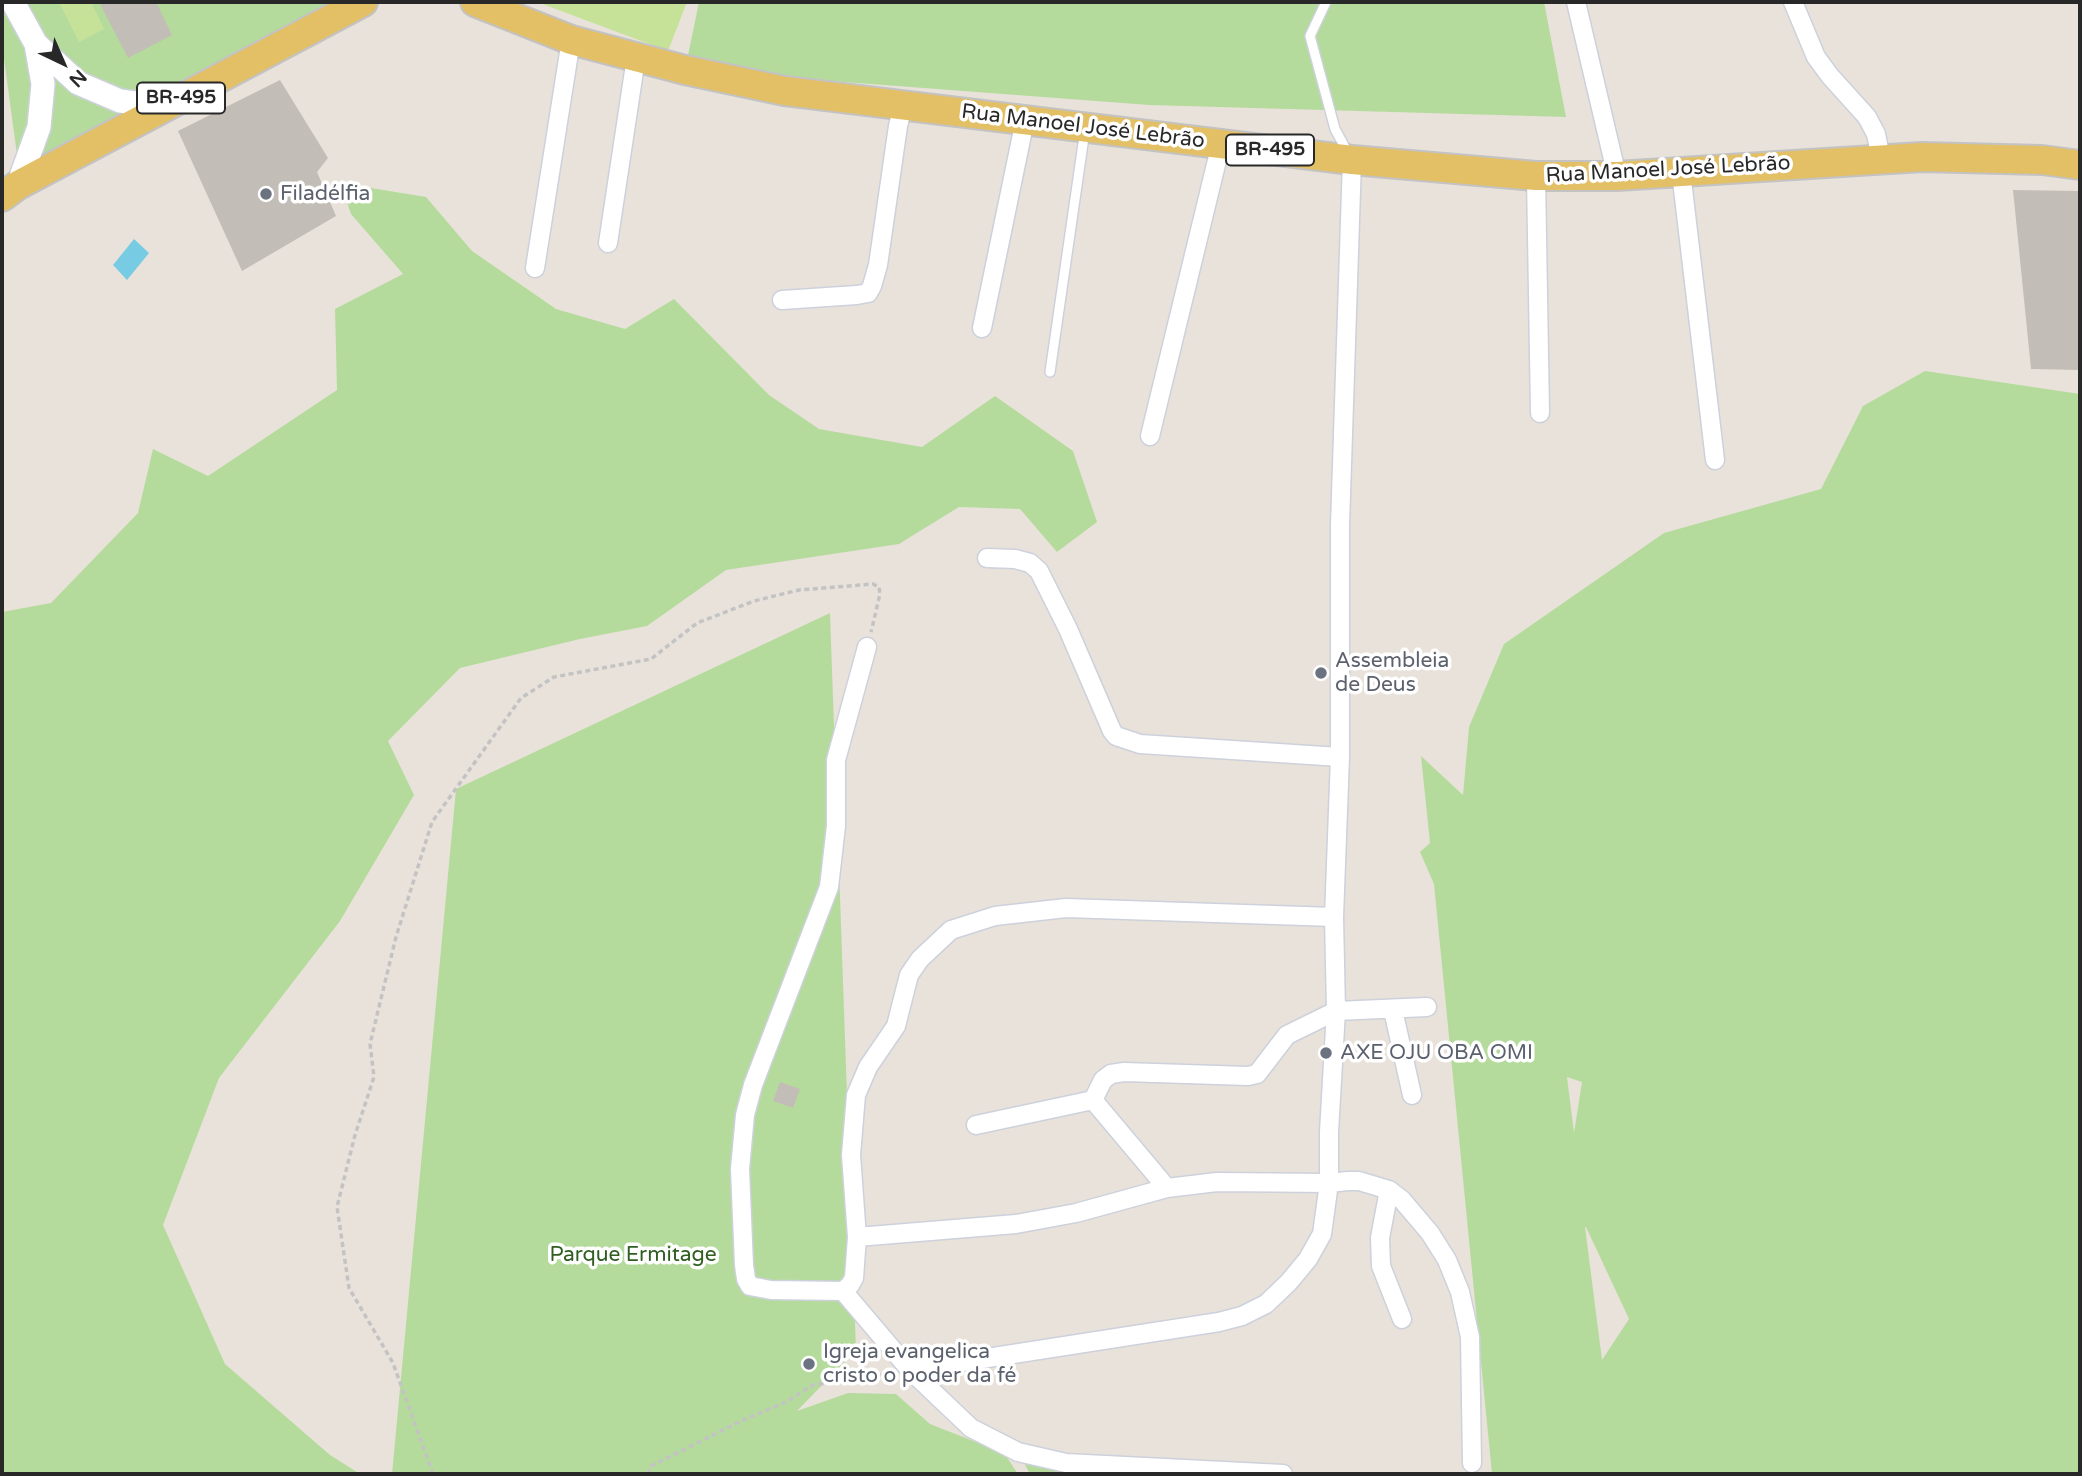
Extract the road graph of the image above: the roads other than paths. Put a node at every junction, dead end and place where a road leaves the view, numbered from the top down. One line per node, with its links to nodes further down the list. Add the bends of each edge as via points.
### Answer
1 (13, 2): 8 (street)
2 (363, 2): 11 (main road, BR-495)
3 (475, 2): 7 (main road, Rua Manoel José Lebrão / BR-495)
4 (1326, 2): 16 (lane, via 1310,36 1335,130)
5 (1576, 2): 20 (street)
6 (1793, 2): 15 (street, via 1816,57 1867,117)
7 (571, 40): 9 (main road, Rua Manoel José Lebrão / BR-495); 23 (street)
8 (36, 44): 11 (street, via 87,88 120,101); 21 (street, via 43,84 38,127)
9 (636, 58): 10 (main road, Rua Manoel José Lebrão / BR-495, via 785,91); 22 (street)
10 (903, 106): 12 (main road, Rua Manoel José Lebrão / BR-495); 24 (street, via 878,265 868,293)
11 (164, 107): 21 (main road, BR-495)
12 (1025, 120): 13 (main road, Rua Manoel José Lebrão / BR-495); 25 (street)
13 (1086, 128): 14 (main road, Rua Manoel José Lebrão / BR-495); 26 (lane)
14 (1221, 144): 16 (main road, Rua Manoel José Lebrão / BR-495); 28 (street)
15 (1881, 159): 17 (main road, Rua Manoel José Lebrão / BR-495); 18 (main road, Rua Manoel José Lebrão / BR-495)
16 (1352, 160): 19 (main road, Rua Manoel José Lebrão / BR-495); 32 (street, via 1340,525)
17 (2080, 164)
18 (1681, 172): 20 (main road, Rua Manoel José Lebrão / BR-495); 29 (street)
19 (1536, 176): 20 (main road, Rua Manoel José Lebrão / BR-495); 27 (street)
20 (1616, 176)
21 (10, 191)
22 (608, 243)
23 (535, 268)
24 (782, 300)
25 (982, 328)
26 (1050, 372)
27 (1541, 413)
28 (1150, 436)
29 (1715, 460)
30 (986, 558): 32 (street, via 1015,559 1040,571 1116,736 1140,744)
31 (867, 648): 44 (street, via 836,760 836,825 829,887 754,1085 745,1115 740,1170 744,1265 750,1286)
32 (1340, 757): 33 (street)
33 (1334, 917): 36 (street); 43 (street, via 1066,908 995,916 951,930 909,975 896,1027 868,1067 856,1095 850,1155)
34 (1427, 1007): 35 (street)
35 (1393, 1010): 36 (street); 37 (street)
36 (1336, 1011): 38 (street, via 1287,1035 1257,1074 1111,1074); 40 (street)
37 (1412, 1095)
38 (1093, 1100): 39 (street); 41 (street)
39 (976, 1125)
40 (1329, 1183): 41 (street, via 1217,1182); 42 (street, via 1359,1181); 46 (street, via 1322,1234 1308,1259 1266,1304 1242,1316)
41 (1167, 1188): 43 (street, via 1016,1224)
42 (1389, 1190): 45 (street, via 1380,1238 1381,1266); 47 (street, via 1430,1233 1461,1292 1470,1337)
43 (858, 1237): 44 (street, via 854,1278)
44 (843, 1291): 46 (street)
45 (1402, 1319)
46 (910, 1370): 48 (street, via 971,1428 1018,1452 1066,1463)
47 (1472, 1463)
48 (1283, 1474)

